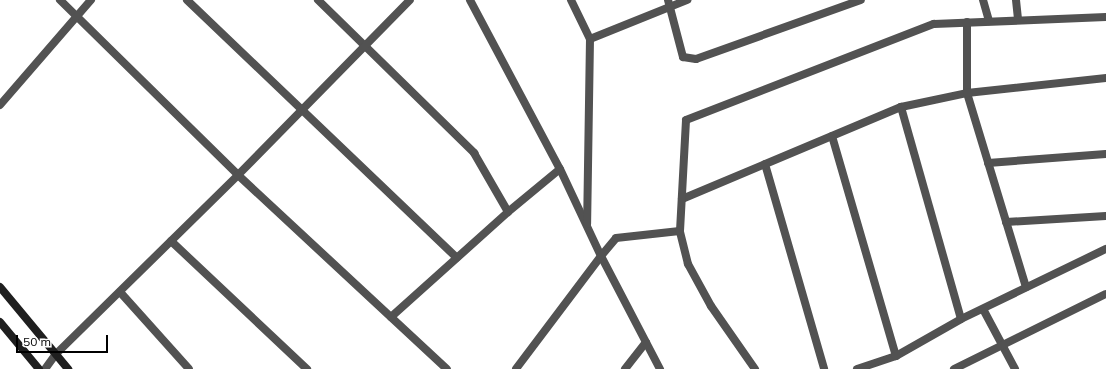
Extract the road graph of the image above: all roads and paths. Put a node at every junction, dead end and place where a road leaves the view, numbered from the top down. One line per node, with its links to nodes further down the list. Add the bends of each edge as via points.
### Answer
1 (60, 0): 13 (street)
2 (91, 0): 13 (street)
3 (188, 0): 24 (street)
4 (318, 0): 19 (street)
5 (410, 0): 19 (street)
6 (470, 0): 29 (street)
7 (571, 0): 18 (street)
8 (687, 0): 12 (street)
9 (861, 0): 12 (street, via 696,59 684,57)
10 (983, 0): 16 (street)
11 (1016, 0): 15 (street)
12 (670, 4): 18 (street)
13 (77, 16): 22 (street); 30 (street)
14 (1106, 17): 15 (street)
15 (1018, 20): 16 (street)
16 (989, 21): 17 (street)
17 (967, 22): 21 (street); 31 (street, via 934,24 686,120)
18 (590, 39): 35 (street)
19 (366, 45): 24 (street); 32 (street, via 474,153)
20 (1106, 78): 21 (street)
21 (967, 93): 23 (street); 27 (street)
22 (0, 106)
23 (902, 107): 25 (street); 47 (street)
24 (302, 109): 30 (street); 40 (street)
25 (832, 136): 28 (street); 52 (street)
26 (1106, 154): 27 (street)
27 (988, 163): 34 (street)
28 (765, 164): 31 (street); 64 (street)
29 (560, 169): 32 (street); 35 (street)
30 (238, 176): 37 (street); 46 (street)
31 (682, 199): 36 (street)
32 (508, 212): 40 (street)
33 (1106, 216): 34 (street)
34 (1006, 222): 42 (street)
35 (587, 227): 39 (street)
36 (680, 230): 39 (street, via 616,238); 63 (street, via 688,264 711,306)
37 (171, 241): 43 (street); 58 (street)
38 (1106, 249): 42 (street)
39 (601, 256): 49 (street); 60 (street)
40 (457, 258): 46 (street)
41 (0, 287): 51 (main road)
42 (1026, 287): 45 (street)
43 (120, 292): 51 (street); 57 (street)
44 (1106, 294): 50 (street)
45 (983, 309): 47 (street); 50 (street)
46 (391, 317): 59 (street)
47 (961, 319): 52 (street)
48 (0, 322): 54 (main road)
49 (646, 342): 61 (street); 62 (street)
50 (1003, 345): 67 (street); 68 (street)
51 (56, 354): 55 (street); 56 (main road)
52 (896, 356): 53 (street)
53 (886, 359): 65 (street); 66 (street)
54 (39, 369)
55 (45, 369)
56 (68, 369)
57 (189, 369)
58 (307, 369)
59 (447, 369)
60 (516, 369)
61 (625, 369)
62 (660, 369)
63 (754, 369)
64 (824, 369)
65 (857, 369)
66 (886, 369)
67 (954, 369)
68 (1015, 369)

